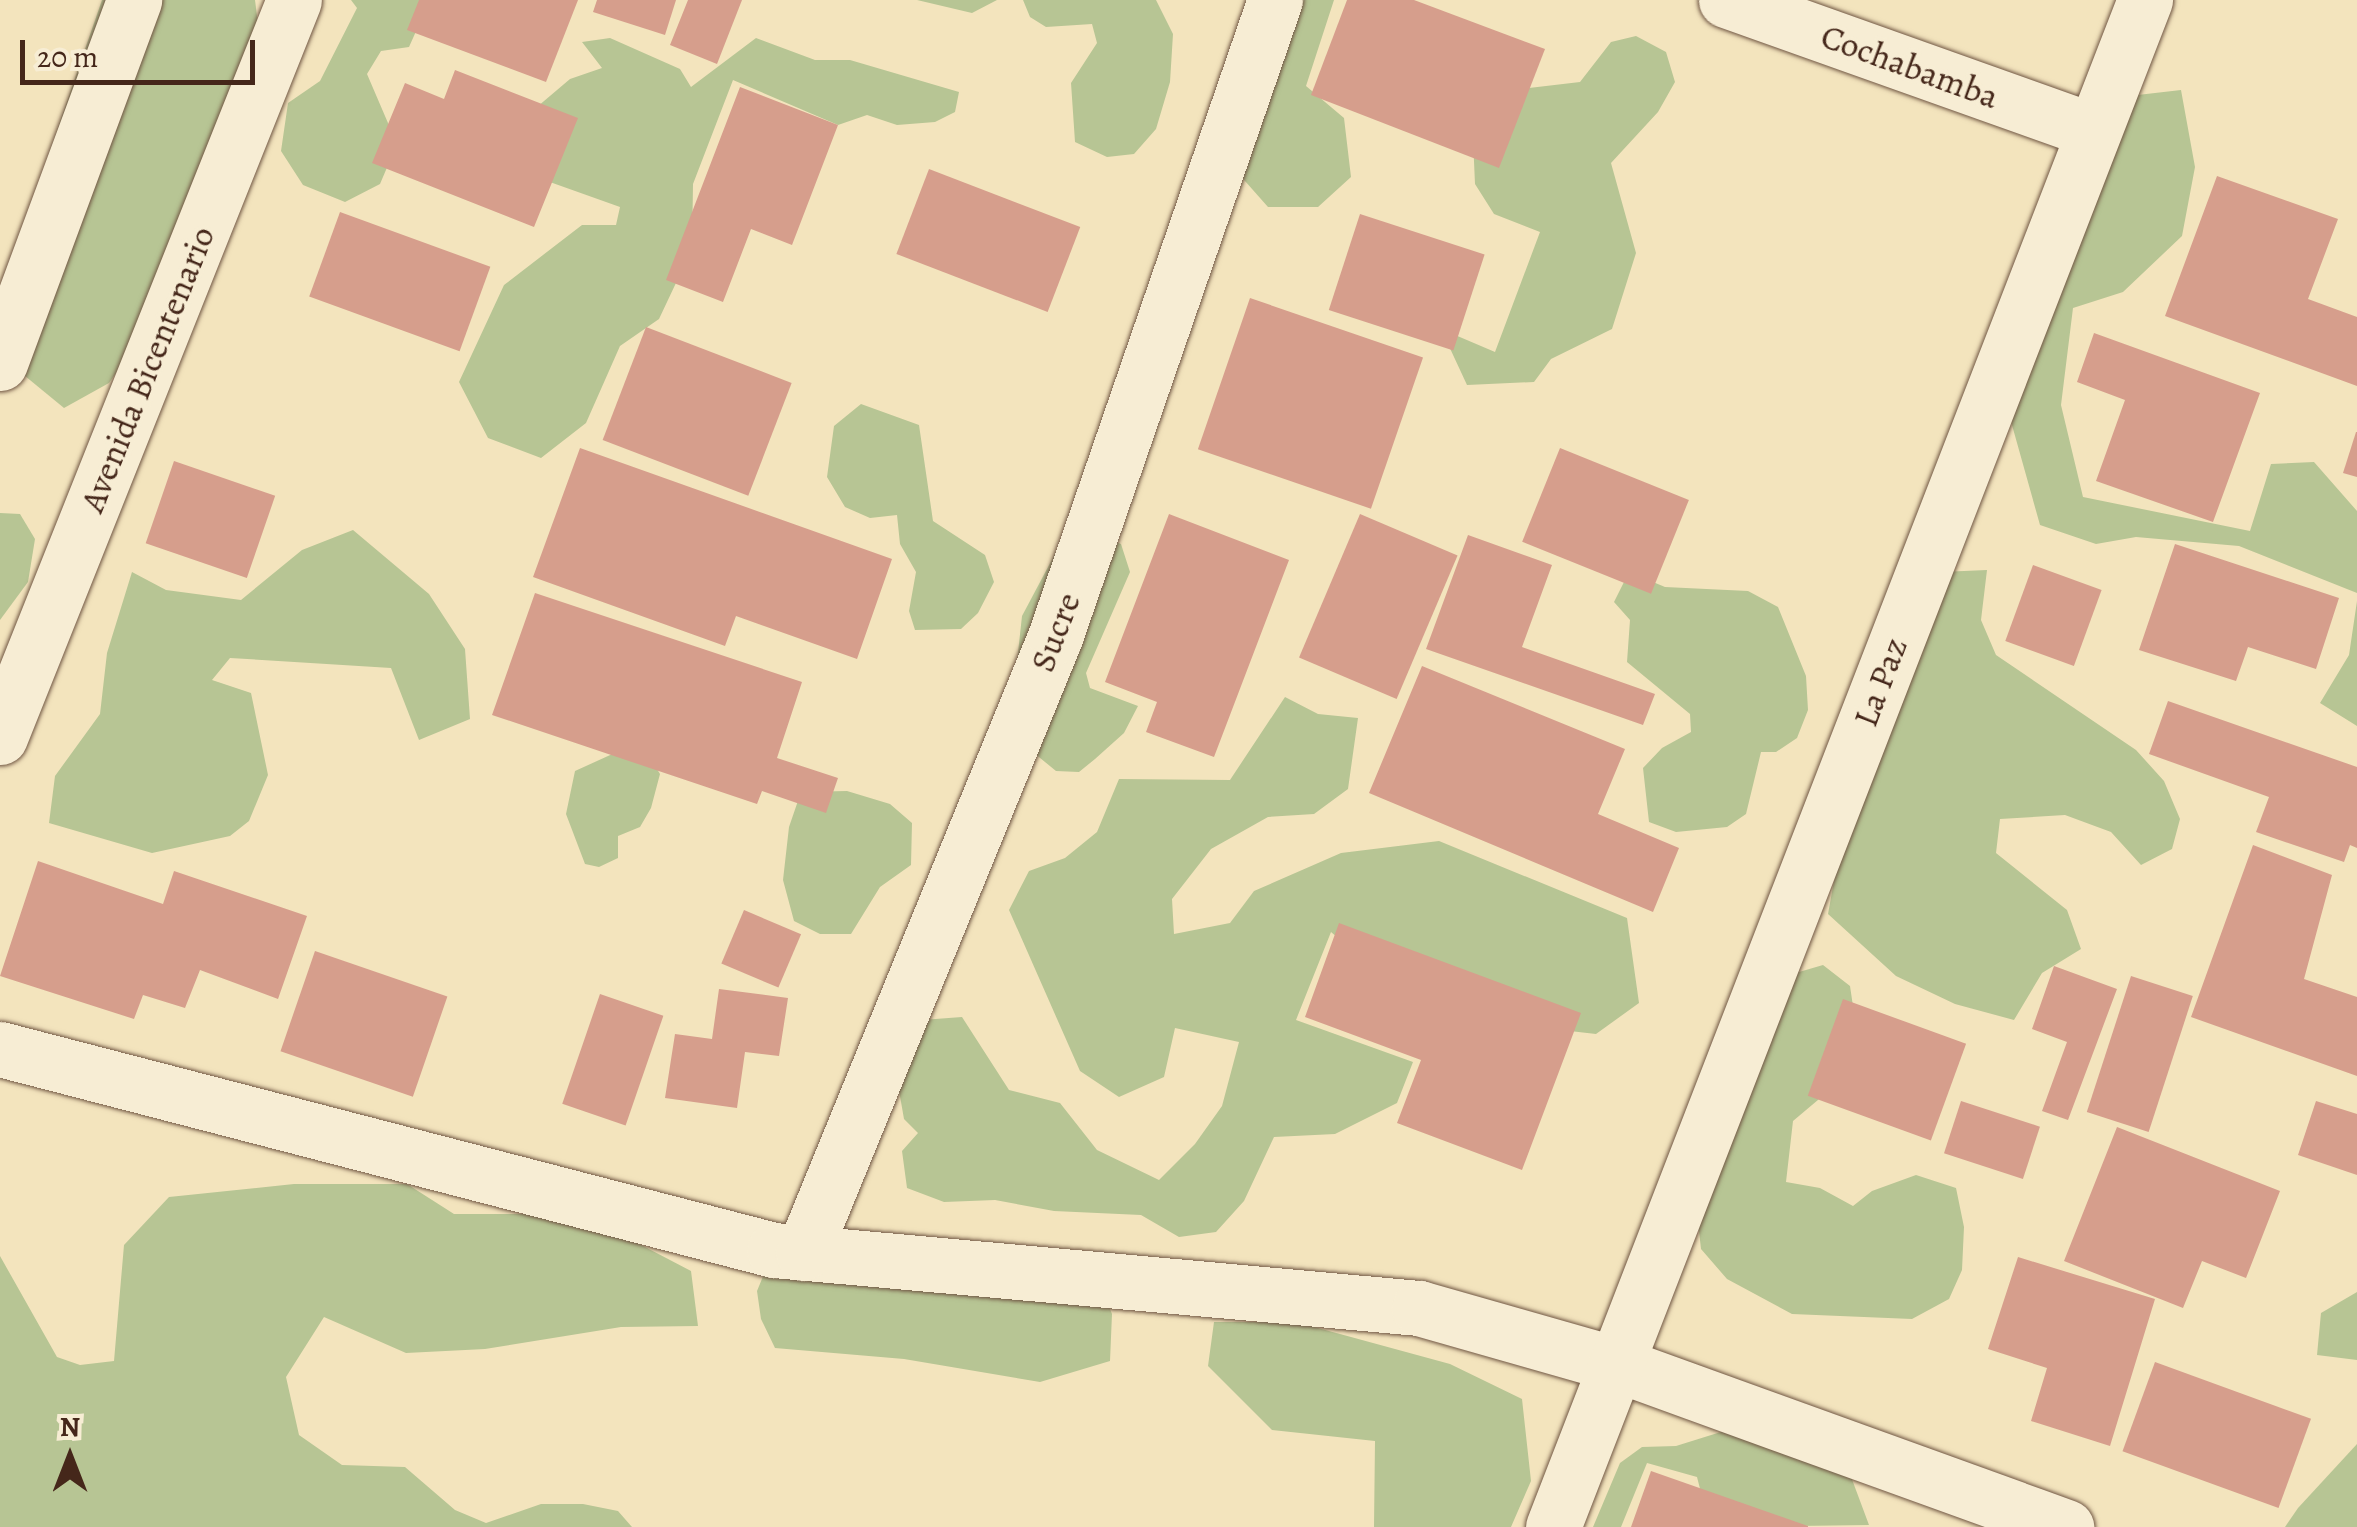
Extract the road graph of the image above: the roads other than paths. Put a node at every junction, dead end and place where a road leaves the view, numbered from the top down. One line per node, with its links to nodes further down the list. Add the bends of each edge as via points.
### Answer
1 (134, 0): 7 (street)
2 (294, 0): 8 (street, Avenida Bicentenario)
3 (1275, 0): 10 (street, Sucre, via 1055,637)
4 (1726, 0): 6 (street, Cochabamba)
5 (2145, 0): 6 (street, La Paz)
6 (2093, 132): 11 (street, La Paz)
7 (0, 363)
8 (0, 737)
9 (0, 1049): 10 (street)
10 (804, 1253): 11 (street, via 1419,1308)
11 (1616, 1364): 12 (street, La Paz); 13 (street)
12 (1553, 1527)
13 (2066, 1527)

